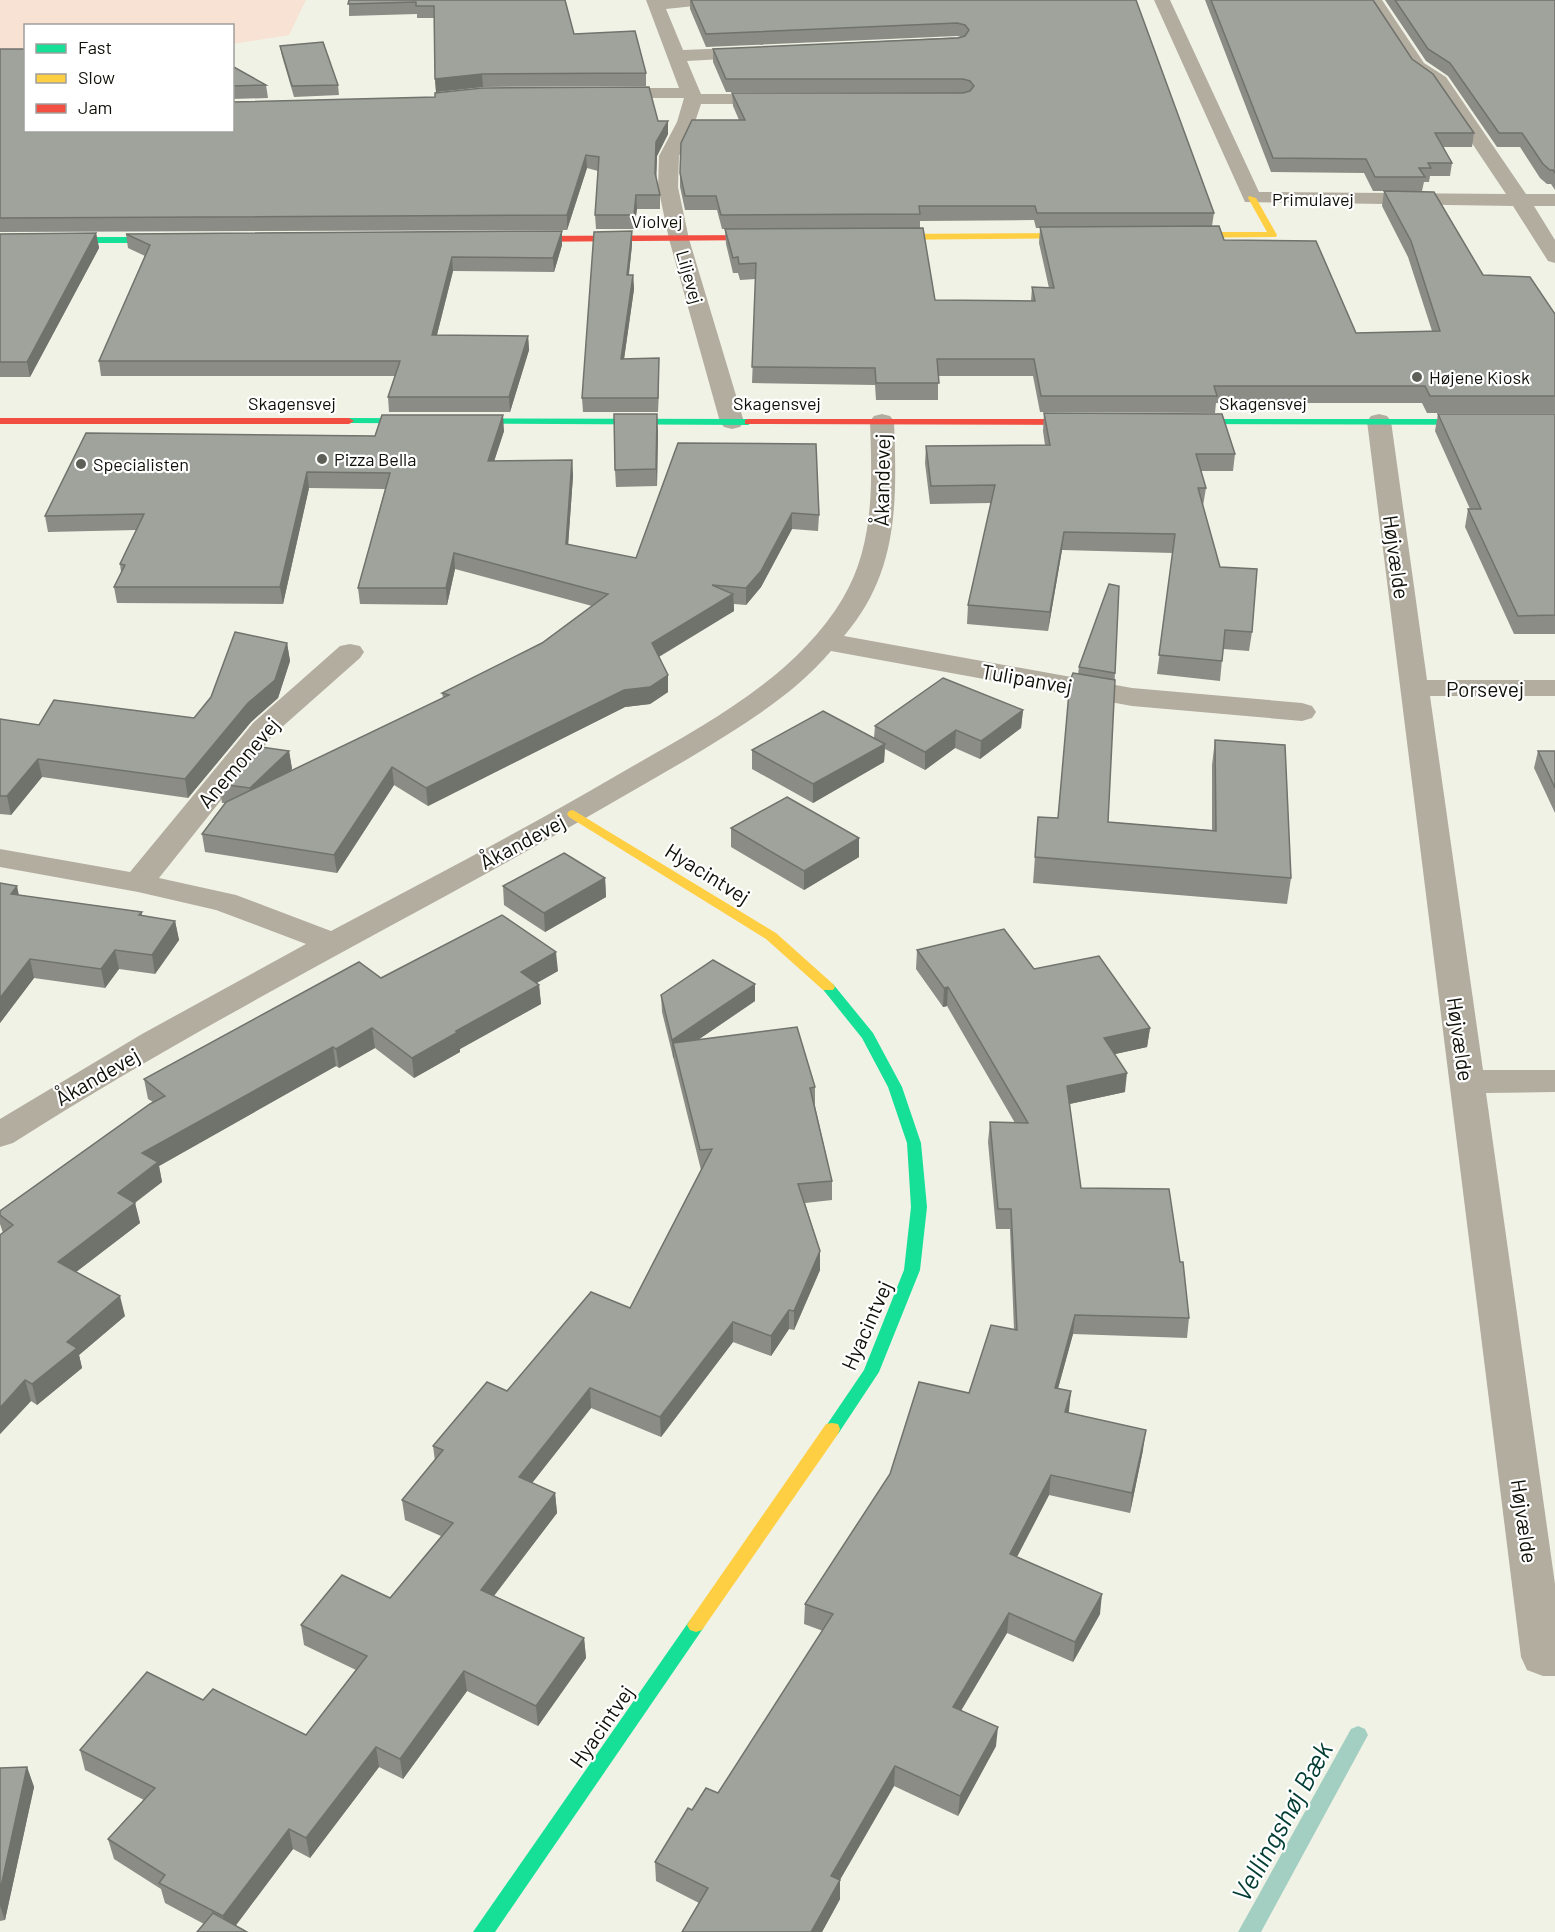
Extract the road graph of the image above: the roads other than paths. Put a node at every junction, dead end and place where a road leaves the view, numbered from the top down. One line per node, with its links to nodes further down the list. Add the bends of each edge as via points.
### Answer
1 (704, 0): 4 (street)
2 (1162, 0): 10 (street, Primulavej)
3 (1374, 0): 11 (street, via 1419,67 1440,81)
4 (655, 2): 6 (street)
5 (782, 51): 6 (street)
6 (676, 56): 8 (street)
7 (588, 93): 8 (street)
8 (693, 96): 9 (street); 18 (street, Liljevej, via 686,122 669,156 668,187)
9 (799, 99)
10 (1252, 198): 11 (street, Primulavej); 14 (street, via 1273,235)
11 (1520, 200): 12 (street, Primulavej); 21 (street)
12 (1555, 200)
13 (1099, 236): 15 (street)
14 (1168, 236)
15 (866, 237)
16 (784, 238): 18 (street, Violvej)
17 (501, 239): 18 (street, Violvej)
18 (679, 239): 25 (street, Liljevej)
19 (0, 240): 20 (street)
20 (182, 240)
21 (1555, 256)
22 (0, 421): 25 (street, Skagensvej)
23 (882, 421): 25 (street, Skagensvej); 26 (street, Skagensvej); 29 (street, Åkandevej, via 884,515 875,556 856,598)
24 (1379, 421): 27 (street, Skagensvej); 28 (street, Skagensvej); 31 (street, Højvælde)
25 (732, 422)
26 (1107, 422)
27 (1166, 422)
28 (1555, 422)
29 (824, 642): 33 (street, Tulipanvej, via 1132,697); 34 (street, Åkandevej, via 784,681 733,719)
30 (350, 652): 36 (street, Anemonevej, via 263,729)
31 (1414, 688): 32 (street, Porsevej); 39 (street, Højvælde)
32 (1555, 688)
33 (1302, 712)
34 (573, 814): 37 (street, Åkandevej); 42 (street, Hyacintvej, via 771,936 826,984 868,1036 895,1087 914,1143 919,1207 912,1269 871,1372)
35 (0, 858): 36 (street)
36 (138, 883): 37 (street, via 225,902)
37 (333, 943): 40 (street, Åkandevej, via 61,1095)
38 (1555, 1081): 39 (street)
39 (1467, 1082): 41 (street, Højvælde)
40 (0, 1135)
41 (1549, 1657)
42 (483, 1932)

